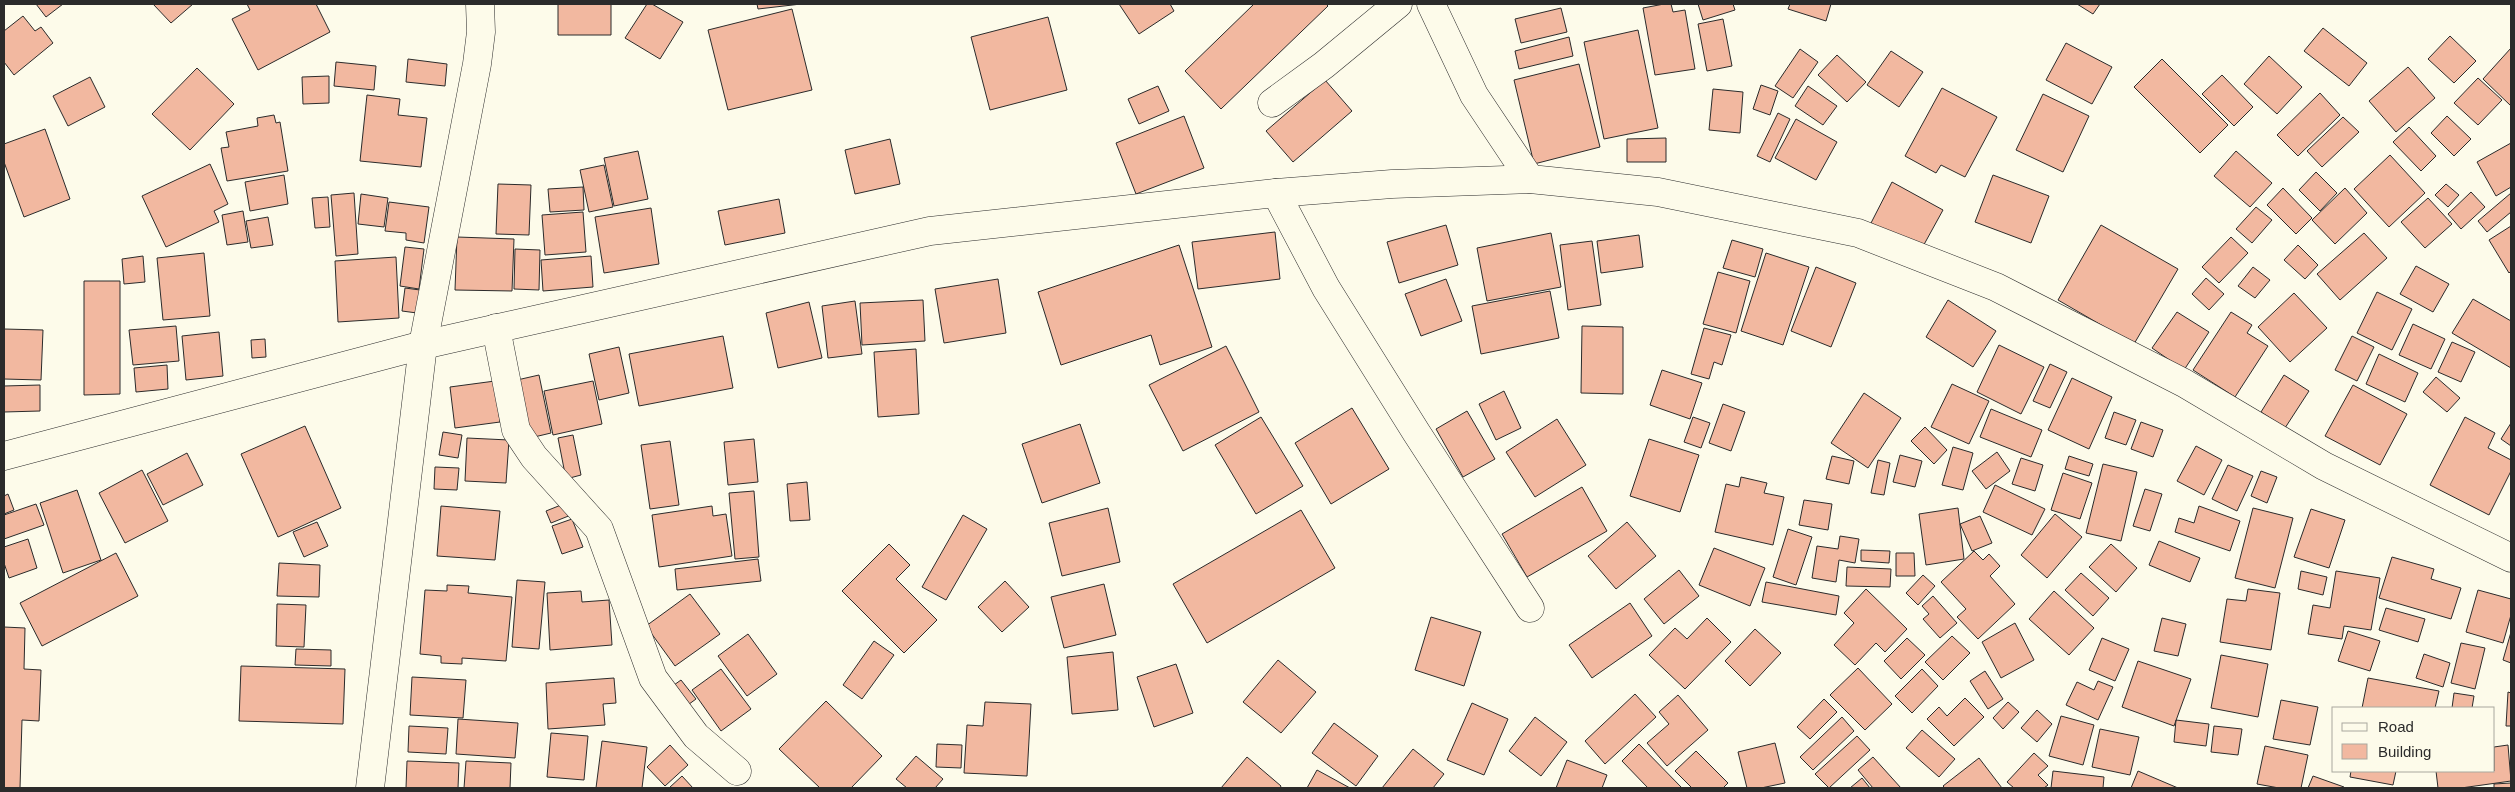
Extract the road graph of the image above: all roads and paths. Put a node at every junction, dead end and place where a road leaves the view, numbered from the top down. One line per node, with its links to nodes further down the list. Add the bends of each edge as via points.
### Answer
1 (480, 4): 8 (main road, via 477,64)
2 (1398, 4): 4 (main road, via 1324,66)
3 (1431, 4): 5 (main road, via 1474,95)
4 (1272, 103)
5 (1530, 178): 6 (main road); 10 (main road, via 1658,192 1867,236 1996,287 2184,383 2324,466)
6 (1276, 193): 7 (main road, via 930,231); 11 (main road, via 1326,288)
7 (496, 328): 8 (main road); 12 (main road, via 516,430 534,457 599,529 654,678 696,736)
8 (423, 345): 9 (main road); 13 (main road)
9 (4, 456)
10 (2511, 558)
11 (1530, 608)
12 (737, 771)
13 (370, 788)

